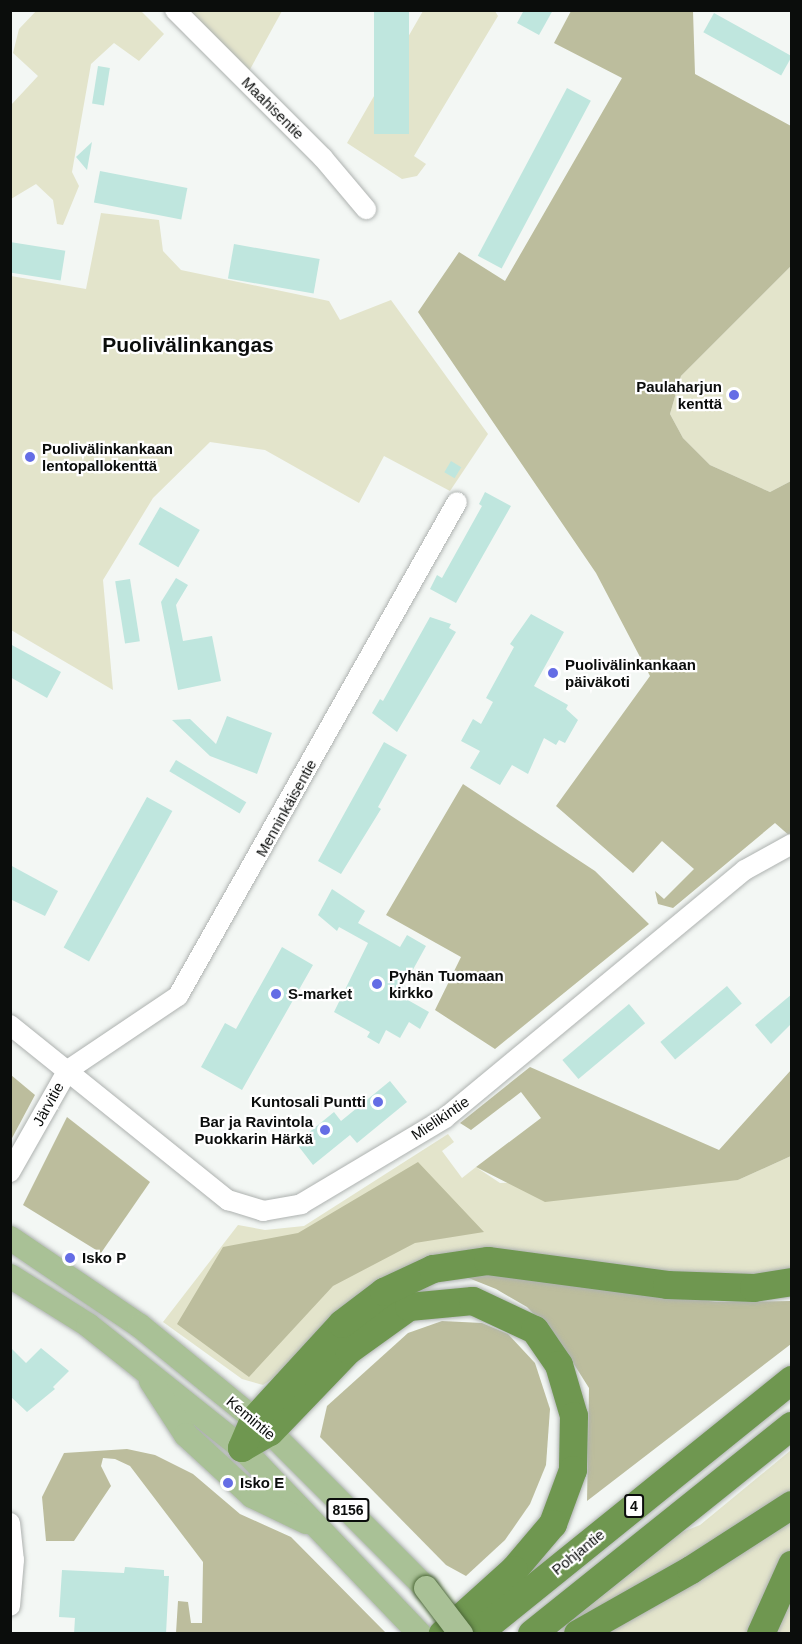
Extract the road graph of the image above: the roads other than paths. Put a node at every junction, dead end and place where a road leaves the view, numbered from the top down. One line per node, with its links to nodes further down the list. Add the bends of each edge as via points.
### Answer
1 (175, 10): 2 (street, Maahisentie, via 323,158)
2 (366, 209)
3 (457, 502): 6 (street, Menninkäisentie, via 178,996)
4 (792, 844): 6 (street, Mielikintie, via 744,870 445,1118 301,1204 263,1211 228,1200)
5 (10, 1025): 6 (street, Järvitie)
6 (68, 1070): 7 (street, Järvitie)
7 (10, 1172)
8 (10, 1238): 13 (main road, Kemintie, via 140,1326)
9 (10, 1276): 11 (main road, Kemintie)
10 (792, 1282): 13 (highway, via 754,1288 667,1285 488,1261 433,1269 401,1282 364,1305)
11 (141, 1365): 15 (main road, Kemintie); 18 (main road, via 186,1435 252,1496)
12 (792, 1380): 24 (highway, Pohjantie / 4)
13 (262, 1426): 15 (highway); 22 (highway, via 349,1350 409,1307 473,1301 535,1330 559,1365 574,1416 573,1470 553,1524 514,1570); 23 (main road, Kemintie / 8156, bridge, via 426,1588)
14 (792, 1426): 25 (highway, 4)
15 (242, 1448): 18 (main road, Kemintie / 8156)
16 (792, 1505): 26 (highway, via 691,1570)
17 (10, 1523): 20 (street, via 14,1560)
18 (322, 1530): 21 (main road, Kemintie / 8156)
19 (792, 1565): 27 (highway)
20 (10, 1606)
21 (420, 1634)
22 (443, 1634)
23 (460, 1634)
24 (477, 1634)
25 (532, 1634)
26 (578, 1634)
27 (761, 1634)

